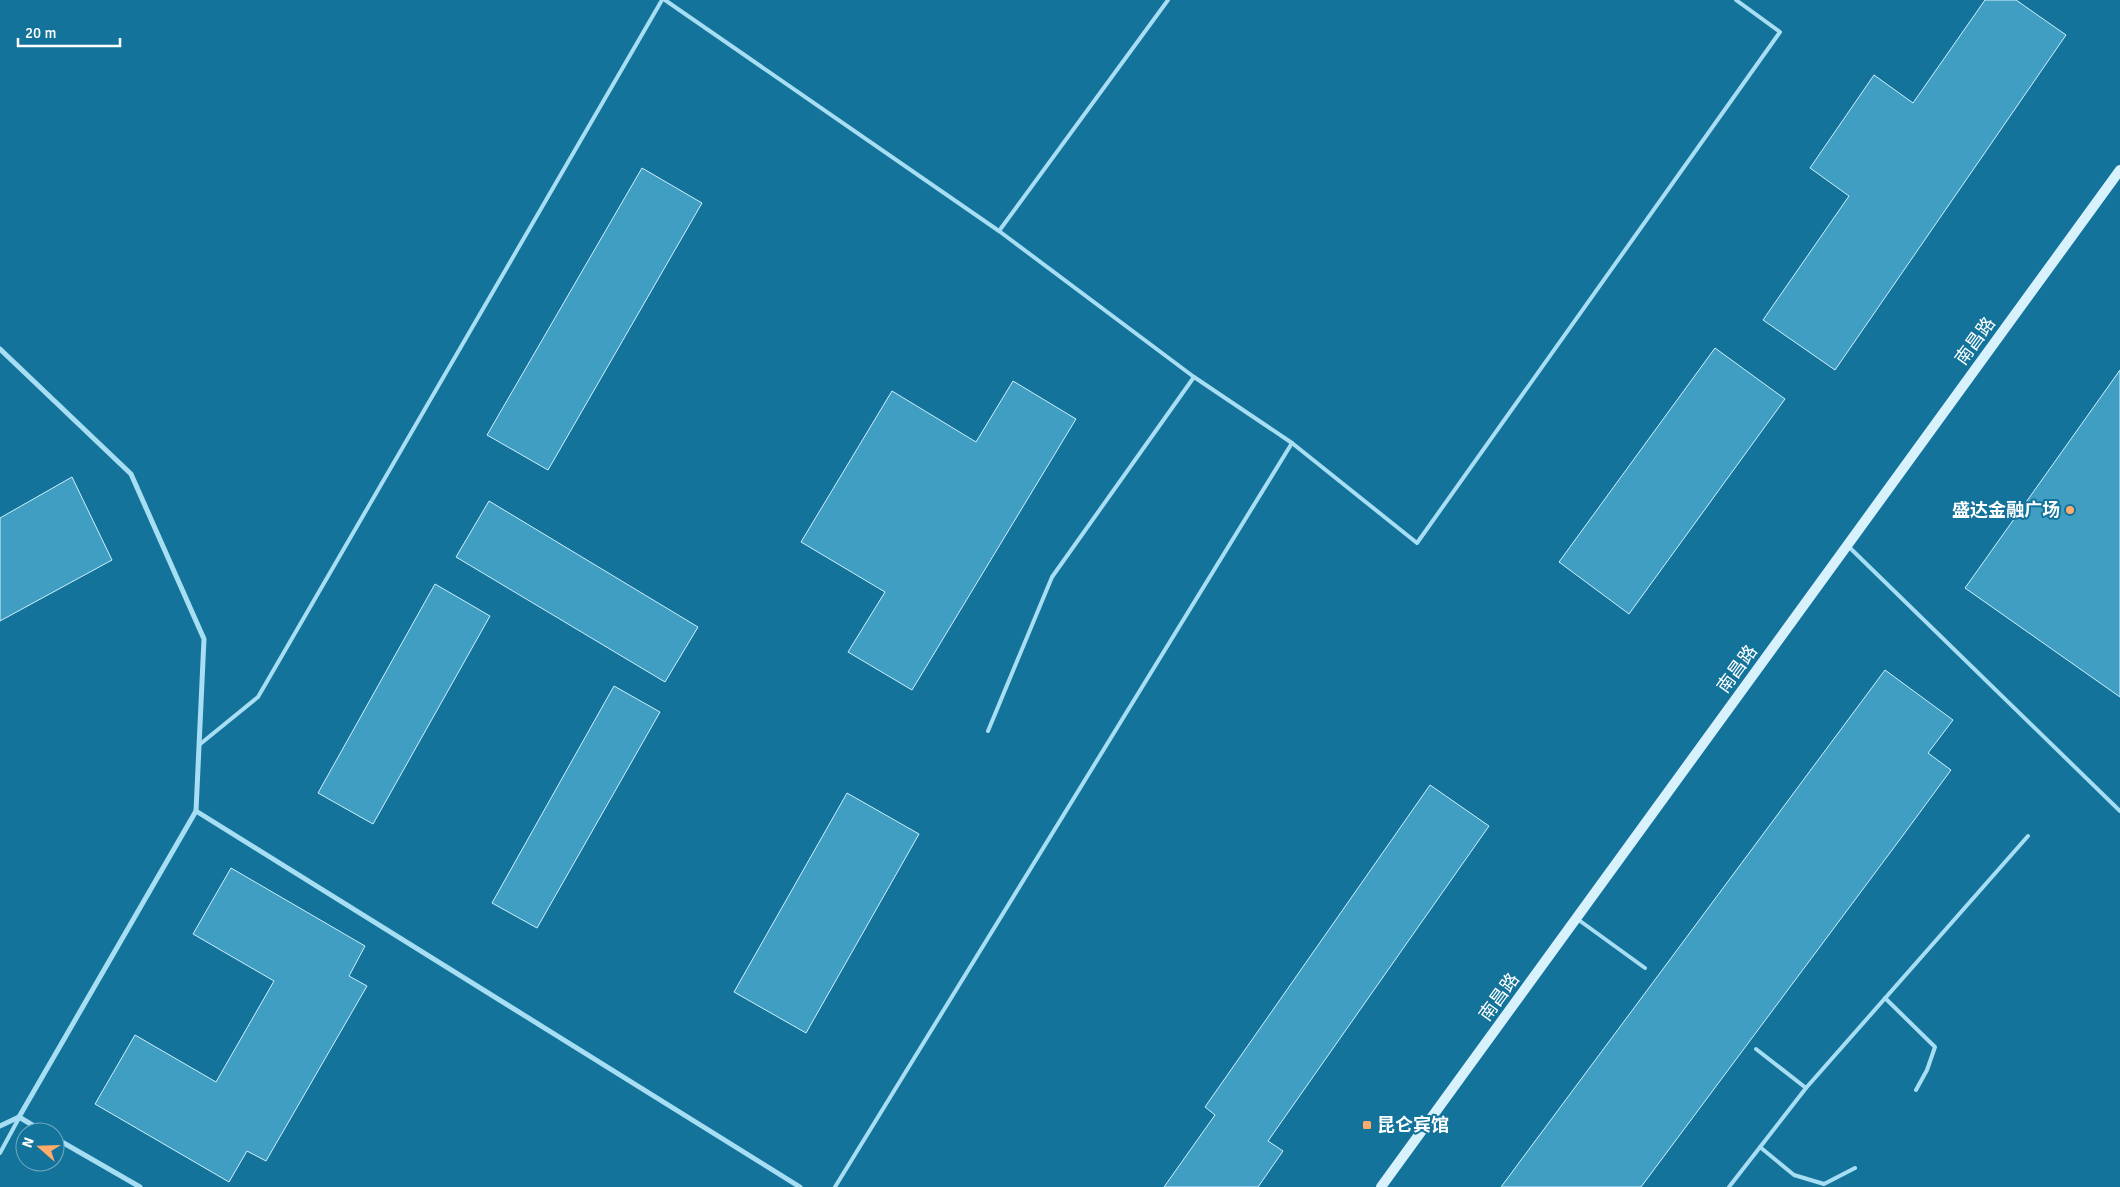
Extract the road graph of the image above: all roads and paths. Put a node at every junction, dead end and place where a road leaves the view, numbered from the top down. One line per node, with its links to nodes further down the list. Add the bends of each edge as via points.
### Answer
1 (664, 0): 5 (lane); 11 (lane, via 258,697)
2 (1168, 0): 5 (lane)
3 (1736, 0): 8 (lane, via 1780,32 1417,543)
4 (2120, 170): 9 (main road, 南昌路)
5 (999, 231): 7 (lane)
6 (0, 349): 11 (street, via 131,474 204,639)
7 (1194, 377): 8 (lane); 10 (lane, via 1052,578)
8 (1292, 443): 30 (lane)
9 (1847, 545): 13 (lane); 15 (main road, 南昌路)
10 (988, 731)
11 (199, 745): 12 (street)
12 (196, 811): 21 (street); 29 (street)
13 (2120, 811)
14 (2028, 836): 17 (lane)
15 (1576, 918): 16 (lane); 31 (main road, 南昌路)
16 (1644, 968)
17 (1885, 998): 19 (lane); 20 (lane, via 1934,1047)
18 (1756, 1049): 19 (lane)
19 (1806, 1088): 25 (lane)
20 (1916, 1090)
21 (19, 1118): 22 (street); 23 (street); 26 (lane)
22 (26, 1122)
23 (0, 1126)
24 (65, 1144): 28 (street)
25 (1760, 1147): 27 (lane, via 1794,1175 1824,1184); 32 (lane)
26 (0, 1154)
27 (1855, 1168)
28 (140, 1187)
29 (800, 1187)
30 (835, 1187)
31 (1381, 1187)
32 (1729, 1187)

